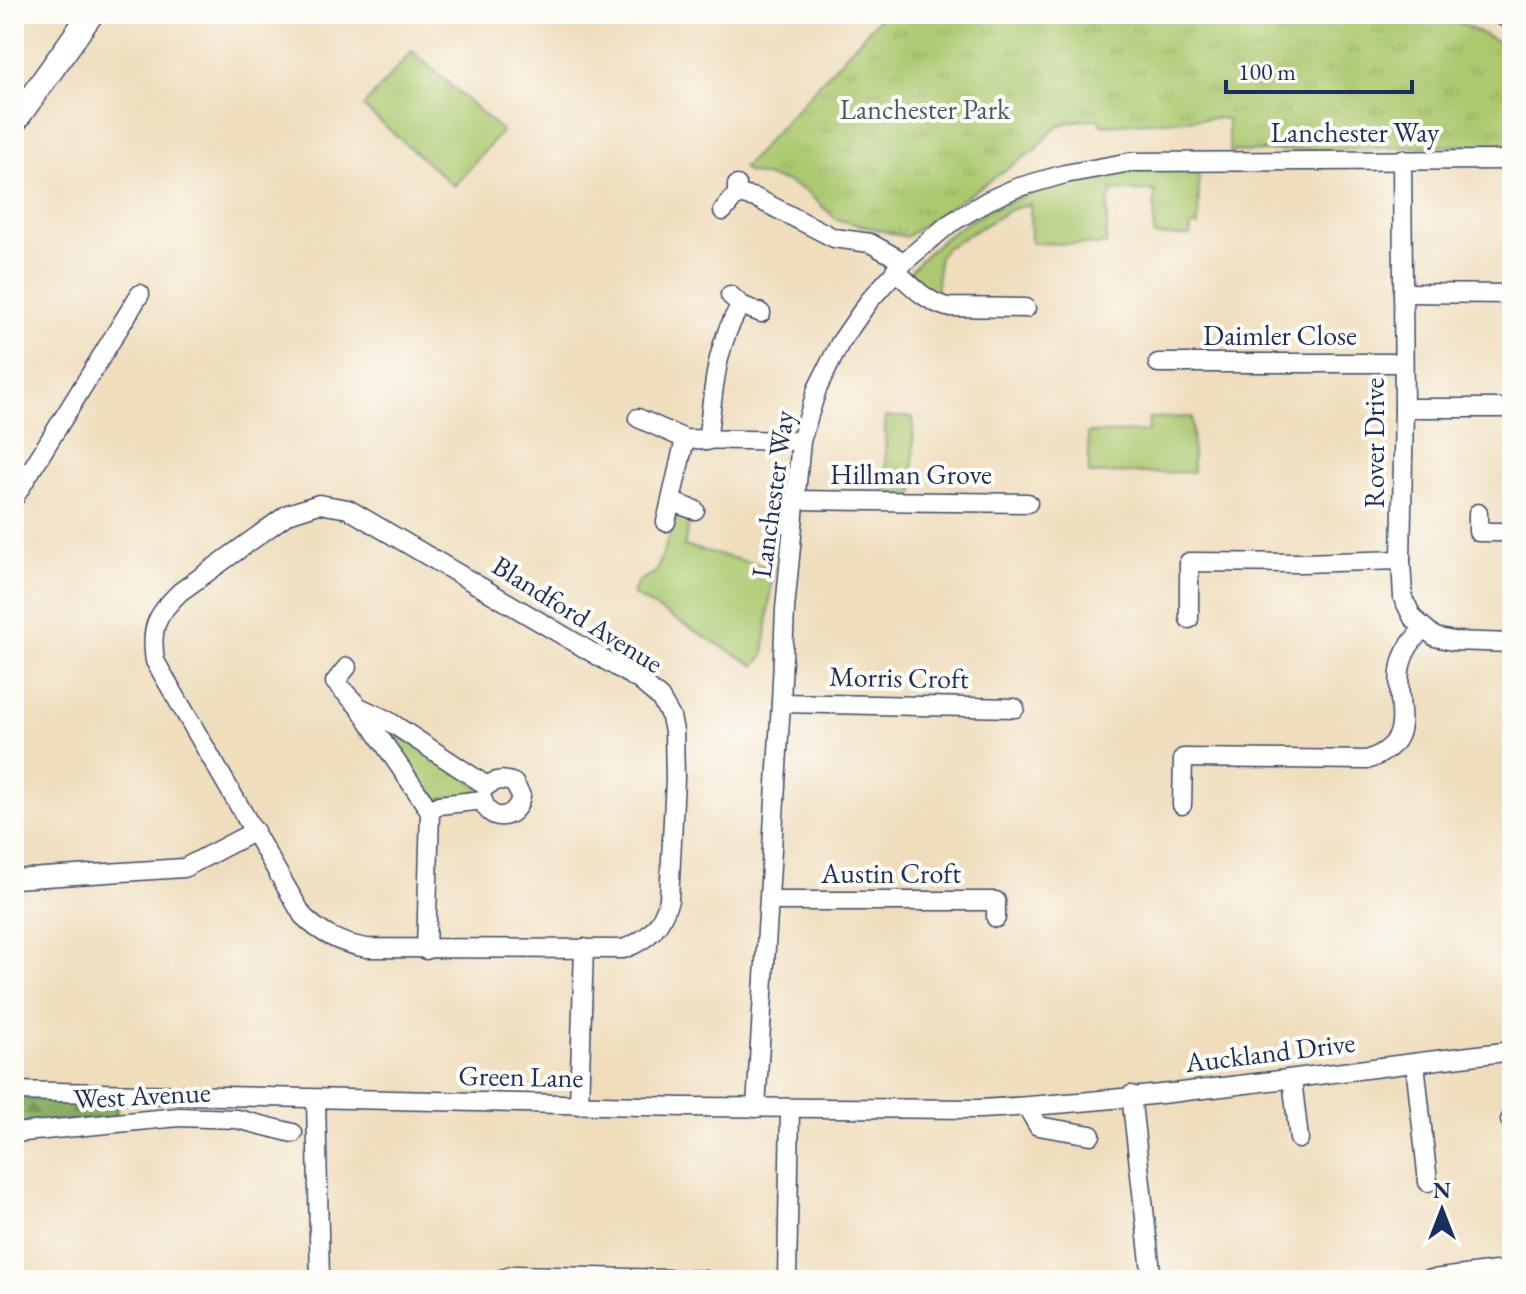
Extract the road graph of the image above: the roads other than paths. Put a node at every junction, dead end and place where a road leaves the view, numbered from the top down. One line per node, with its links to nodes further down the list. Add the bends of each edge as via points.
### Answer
1 (91, 14): 4 (main road)
2 (1499, 14): 3 (street)
3 (1512, 21)
4 (14, 122)
5 (1402, 159): 6 (street, Lanchester Way); 8 (street, Lanchester Way, via 1131,162 1080,170 989,200 949,224); 9 (street, Rover Drive)
6 (1512, 160)
7 (723, 211): 8 (street, via 737,190 786,204 834,238 870,243)
8 (900, 266): 12 (street, via 922,295 947,307); 21 (street, Lanchester Way, via 840,343 817,389)
9 (1403, 293): 11 (street); 15 (street, Rover Drive)
10 (140, 294): 22 (street)
11 (1512, 294)
12 (1026, 308)
13 (761, 313): 20 (street, via 736,300 720,346)
14 (1158, 363): 15 (street, Daimler Close)
15 (1402, 363): 16 (street, Rover Drive)
16 (1404, 408): 17 (street); 30 (street, Rover Drive)
17 (1512, 408)
18 (638, 418): 19 (street)
19 (685, 439): 20 (street); 24 (street)
20 (707, 441): 21 (street)
21 (801, 441): 23 (street, Lanchester Way)
22 (14, 498)
23 (794, 500): 25 (street, Hillman Grove); 35 (street, Lanchester Way)
24 (672, 502): 26 (street); 28 (street)
25 (1028, 503)
26 (695, 510)
27 (1478, 513): 29 (street, via 1478,532)
28 (666, 522)
29 (1512, 532)
30 (1401, 560): 31 (street, via 1189,562); 32 (street, Rover Drive, via 1403,598)
31 (1189, 619)
32 (1423, 628): 33 (street, via 1453,641); 38 (street, via 1400,666 1400,730 1385,753 1367,760 1183,758)
33 (1512, 643)
34 (347, 667): 36 (street, via 335,682)
35 (781, 703): 37 (street, Morris Croft); 42 (street, Lanchester Way)
36 (359, 707): 39 (street); 39 (street, via 387,720 485,793)
37 (1015, 708)
38 (1182, 805)
39 (430, 811): 45 (street)
40 (255, 831): 41 (street, via 184,868); 44 (street, Blandford Avenue, via 155,661 156,619 180,592 288,514 334,504 639,680 660,698 671,717 675,779 669,900 663,919 640,943 623,949); 45 (street, Blandford Avenue, via 303,916 322,932 351,946)
41 (14, 879)
42 (770, 901): 43 (street, Austin Croft, via 996,901); 54 (street, Lanchester Way)
43 (996, 918)
44 (584, 948): 45 (street, Blandford Avenue); 52 (street)
45 (426, 950)
46 (1512, 1051): 47 (street, Auckland Drive)
47 (1415, 1063): 48 (street, Auckland Drive); 62 (street)
48 (1292, 1079): 50 (street, Auckland Drive); 57 (street)
49 (14, 1091): 51 (street, Green Lane)
50 (1131, 1095): 53 (street, Green Lane); 68 (street)
51 (316, 1099): 52 (street, Green Lane); 65 (street)
52 (579, 1105): 54 (street, Green Lane)
53 (1027, 1107): 55 (street, Green Lane); 60 (street, via 1038,1126)
54 (756, 1108): 55 (street, Green Lane)
55 (790, 1109): 67 (street)
56 (1316, 1118): 57 (street)
57 (1297, 1120): 61 (street)
58 (14, 1133): 59 (street, West Avenue, via 179,1117 276,1118)
59 (293, 1133)
60 (1091, 1135)
61 (1299, 1139)
62 (1428, 1182)
63 (1504, 1273): 69 (street)
64 (506, 1277): 66 (street)
65 (320, 1280)
66 (705, 1280)
67 (787, 1280)
68 (1152, 1280)
69 (1425, 1280)

